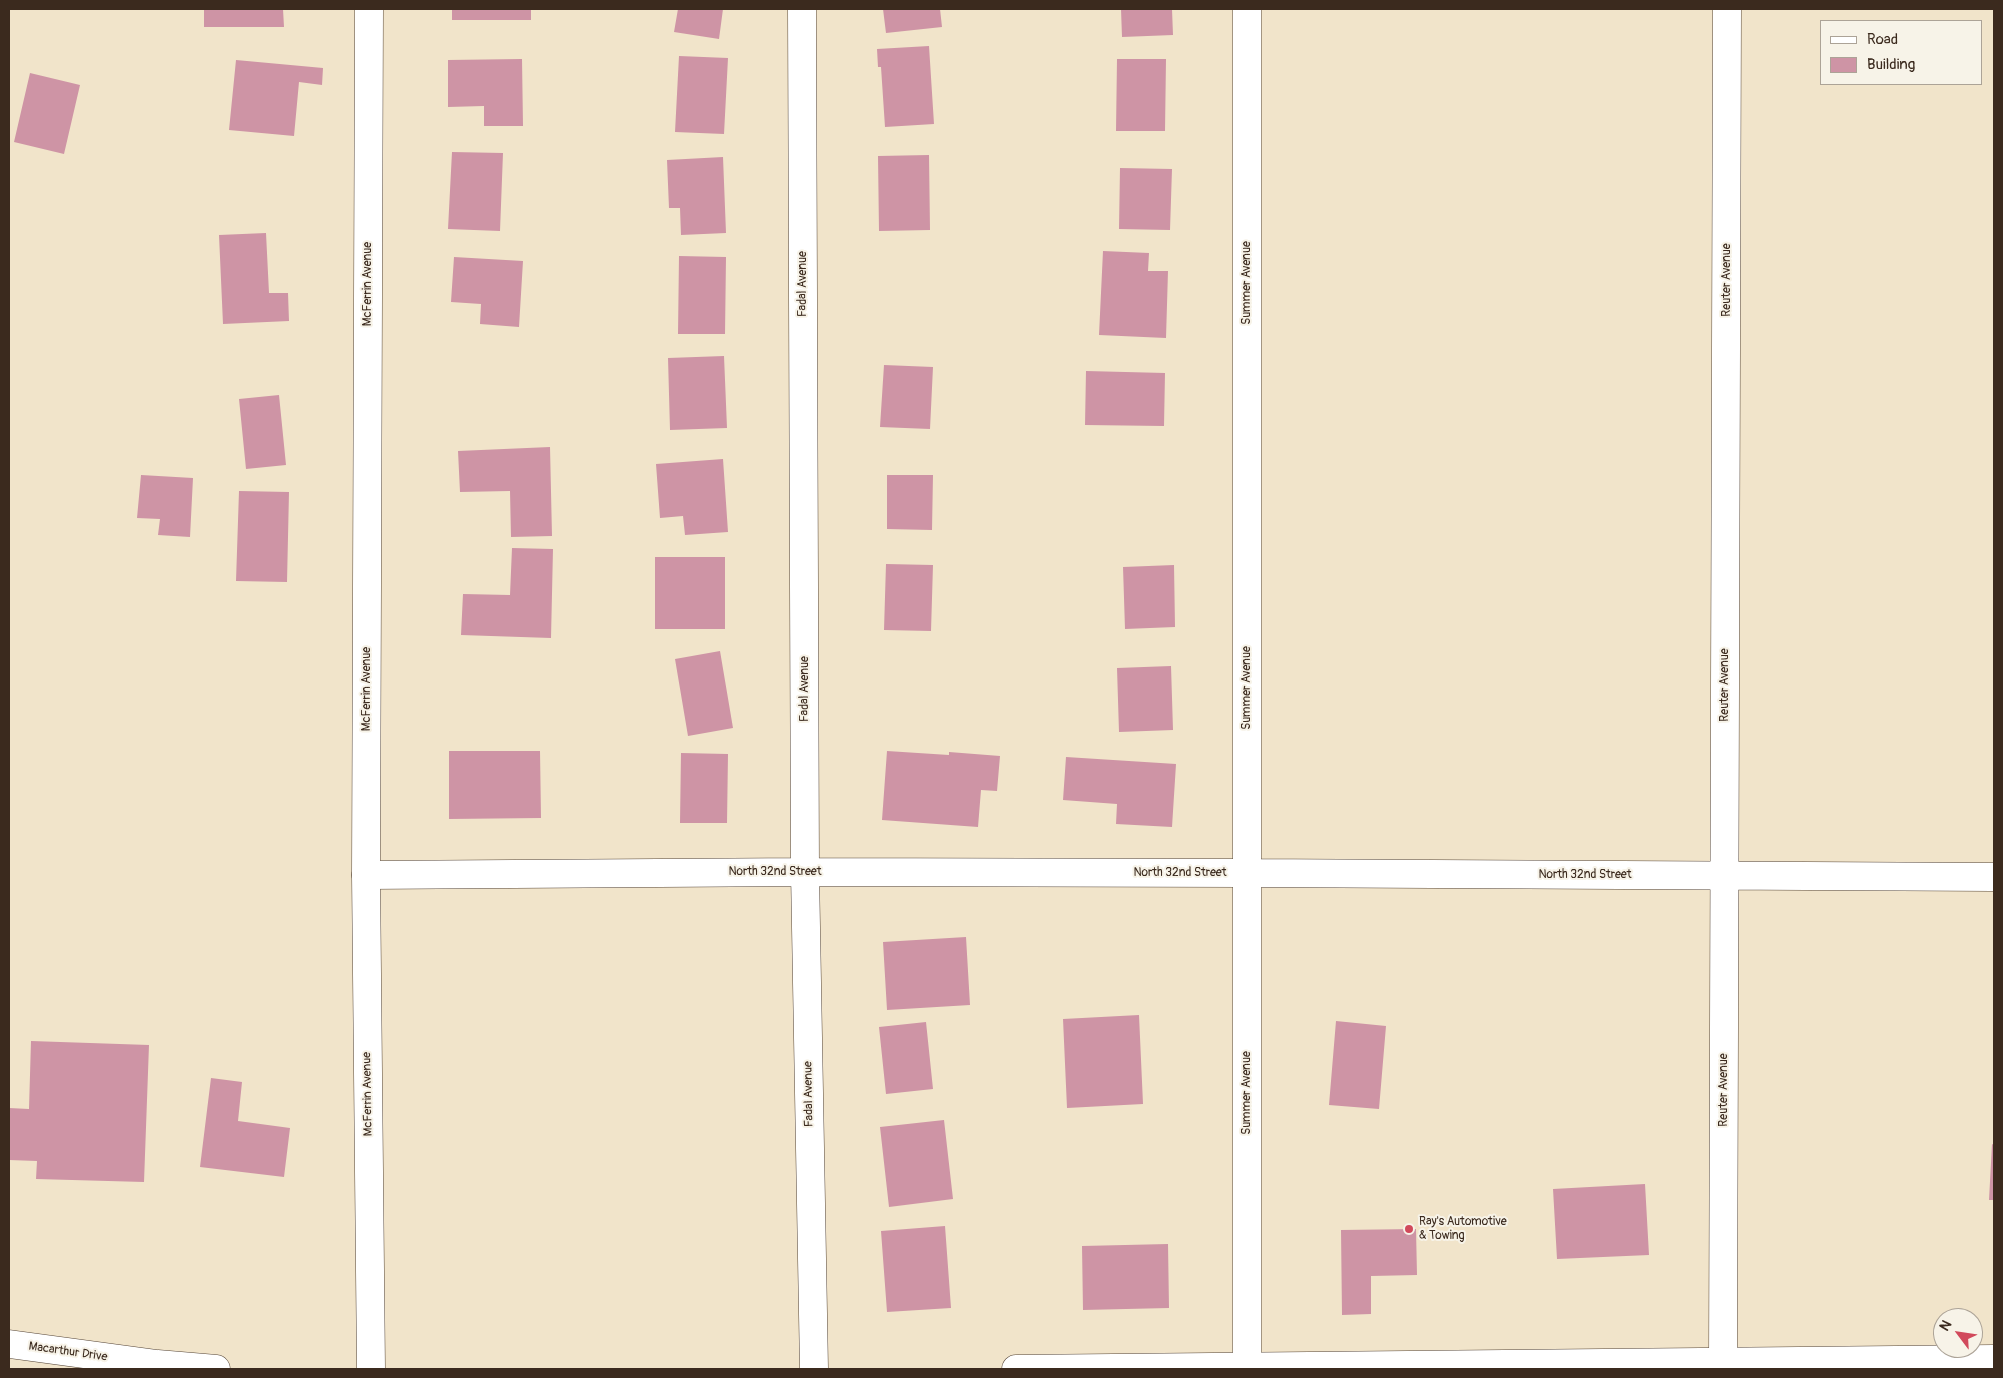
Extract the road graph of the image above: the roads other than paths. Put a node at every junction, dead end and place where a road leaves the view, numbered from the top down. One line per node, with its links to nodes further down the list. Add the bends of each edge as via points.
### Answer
1 (369, 9): 7 (street, McFerrin Avenue)
2 (802, 9): 5 (street, Fadal Avenue)
3 (1247, 9): 6 (street, Summer Avenue)
4 (1728, 9): 8 (street, Reuter Avenue)
5 (806, 872): 6 (street, North 32nd Street); 7 (street, North 32nd Street); 16 (street, Fadal Avenue)
6 (1247, 873): 8 (street, North 32nd Street); 13 (street, Summer Avenue)
7 (366, 874): 15 (street, McFerrin Avenue)
8 (1725, 876): 9 (street, North 32nd Street); 12 (street, Reuter Avenue)
9 (1994, 877)
10 (9, 1344): 14 (street, Macarthur Drive)
11 (1994, 1359): 12 (street)
12 (1723, 1362): 13 (street)
13 (1247, 1368): 17 (street)
14 (216, 1369)
15 (371, 1369)
16 (814, 1369)
17 (1016, 1369)

